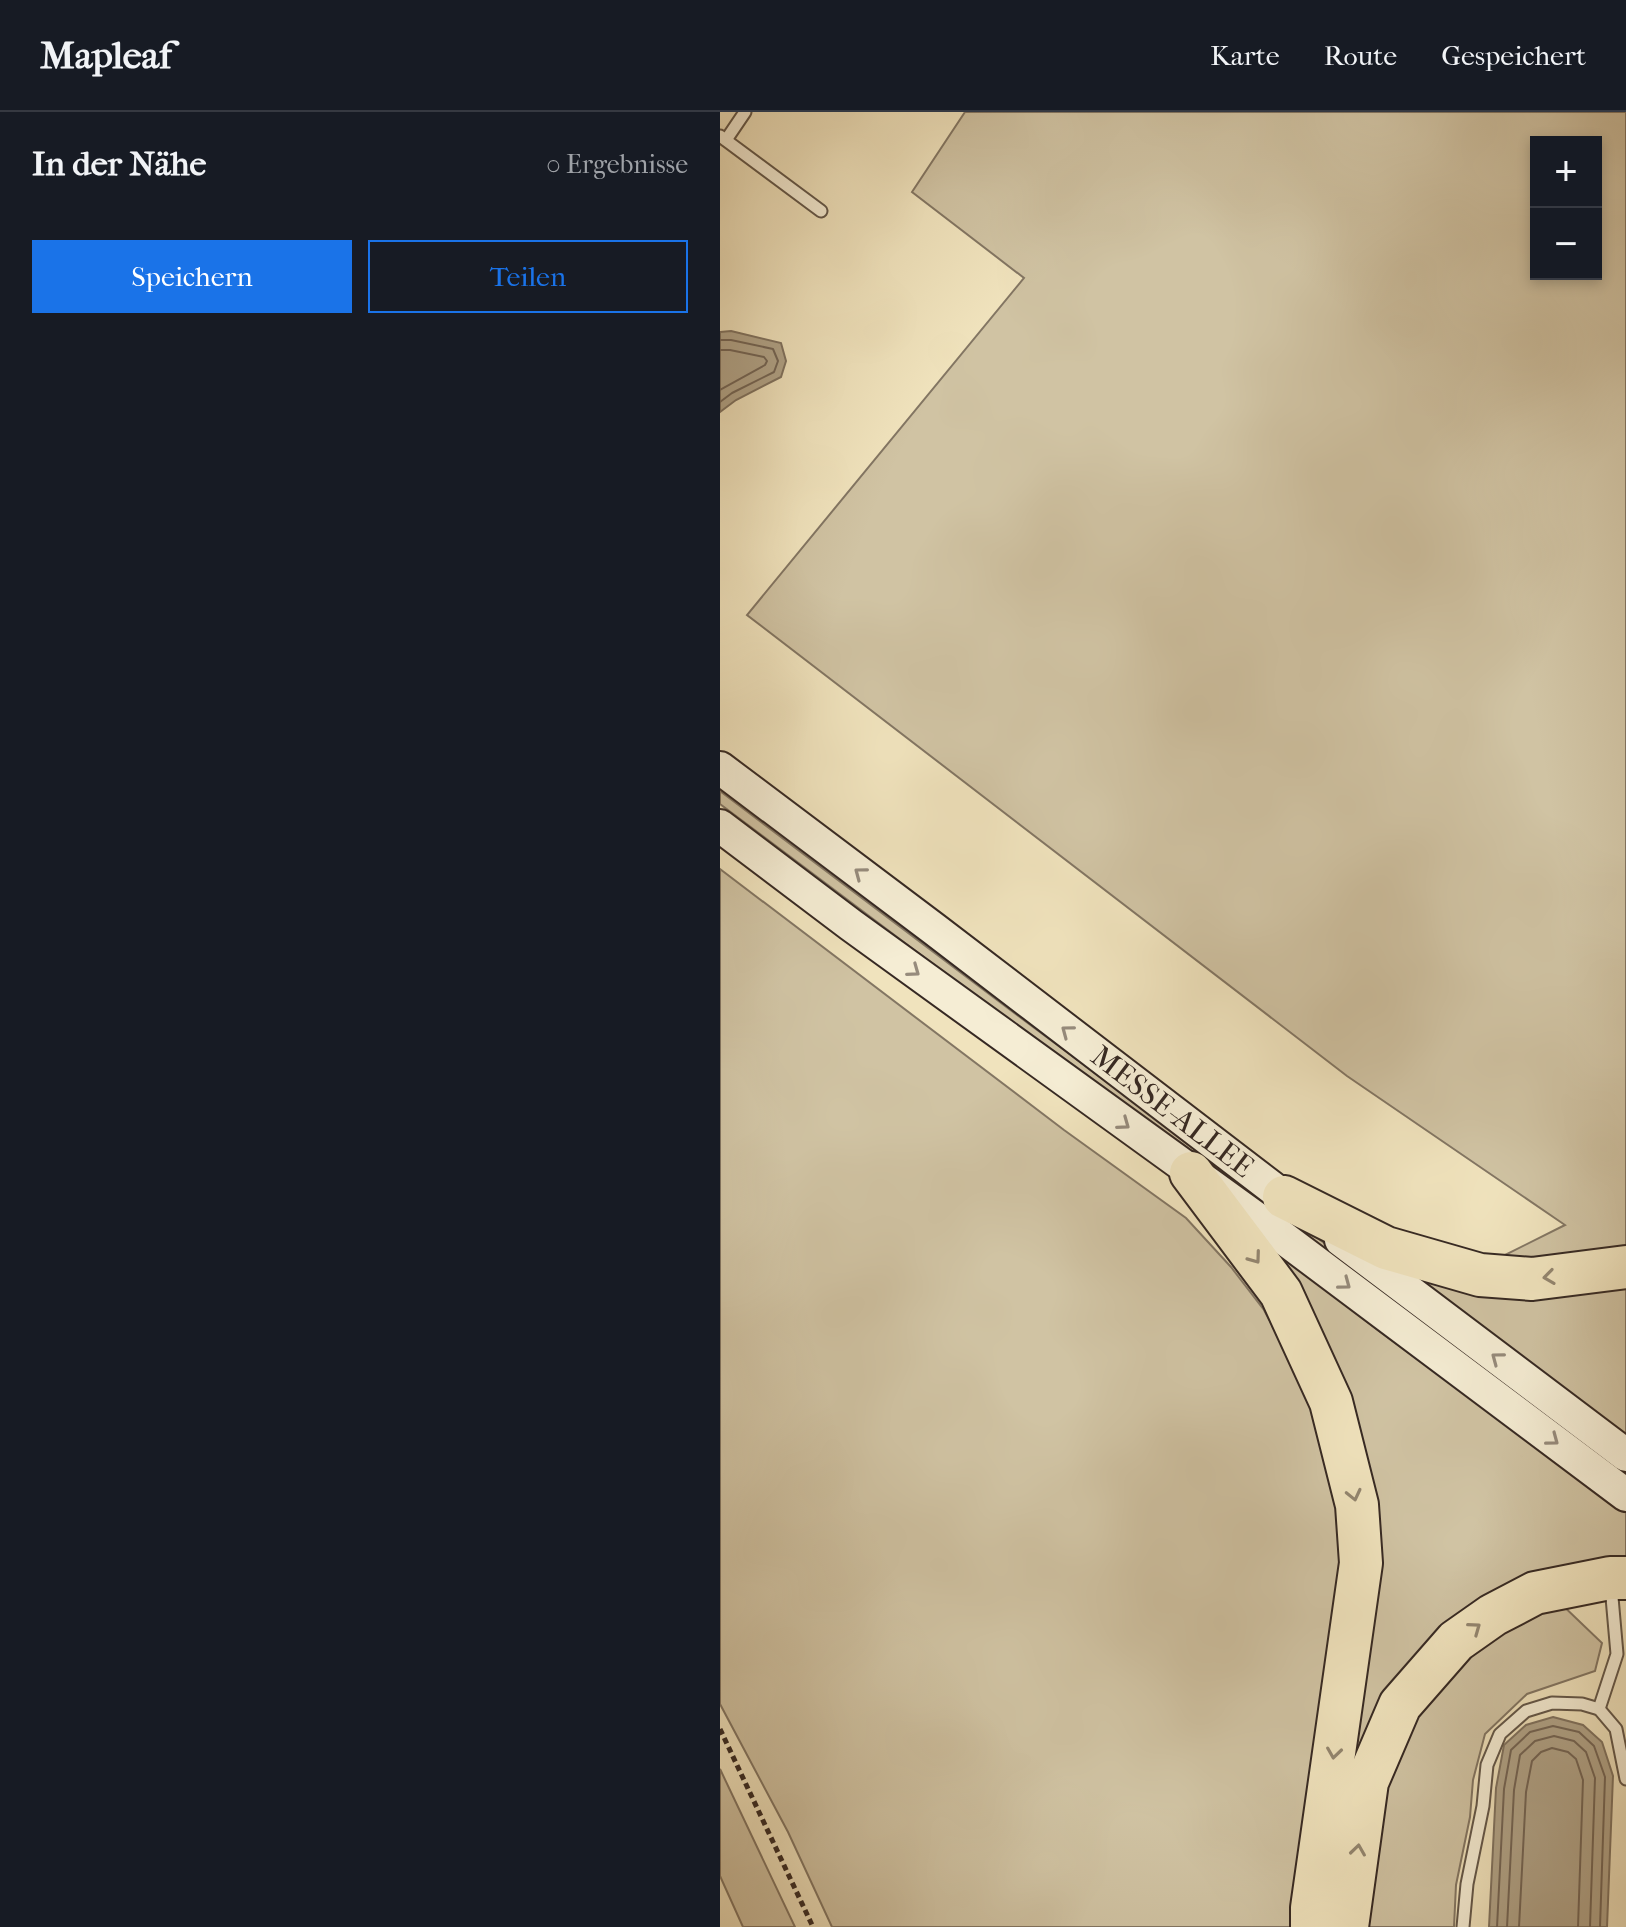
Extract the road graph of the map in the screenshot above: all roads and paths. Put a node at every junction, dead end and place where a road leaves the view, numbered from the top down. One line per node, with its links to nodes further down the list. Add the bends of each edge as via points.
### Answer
1 (745, 112): 2 (lane)
2 (723, 138): 3 (lane)
3 (821, 211)
4 (720, 768): 7 (main road, MESSE-ALLEE, one-way to 4)
5 (720, 826): 6 (main road, MESSE-ALLEE, one-way to 6)
6 (1191, 1173): 10 (main road, MESSE-ALLEE, one-way to 10); 16 (highway, one-way to 16, via 1281,1293 1331,1402 1357,1505 1361,1563)
7 (1284, 1197): 8 (highway, one-way to 7, via 1532,1279 1480,1275 1386,1248); 9 (main road, MESSE-ALLEE, one-way to 7)
8 (1626, 1267)
9 (1626, 1455)
10 (1626, 1495)
11 (1618, 1578): 12 (lane, via 1617,1654); 17 (highway, one-way to 11, via 1367,1782 1400,1705 1456,1641 1493,1615 1535,1593)
12 (1599, 1709): 14 (lane, via 1616,1729); 18 (lane, via 1552,1703 1526,1711 1500,1734 1487,1765)
13 (720, 1729): 15 (path)
14 (1626, 1779)
15 (813, 1927)
16 (1312, 1927)
17 (1347, 1927)
18 (1463, 1927)

